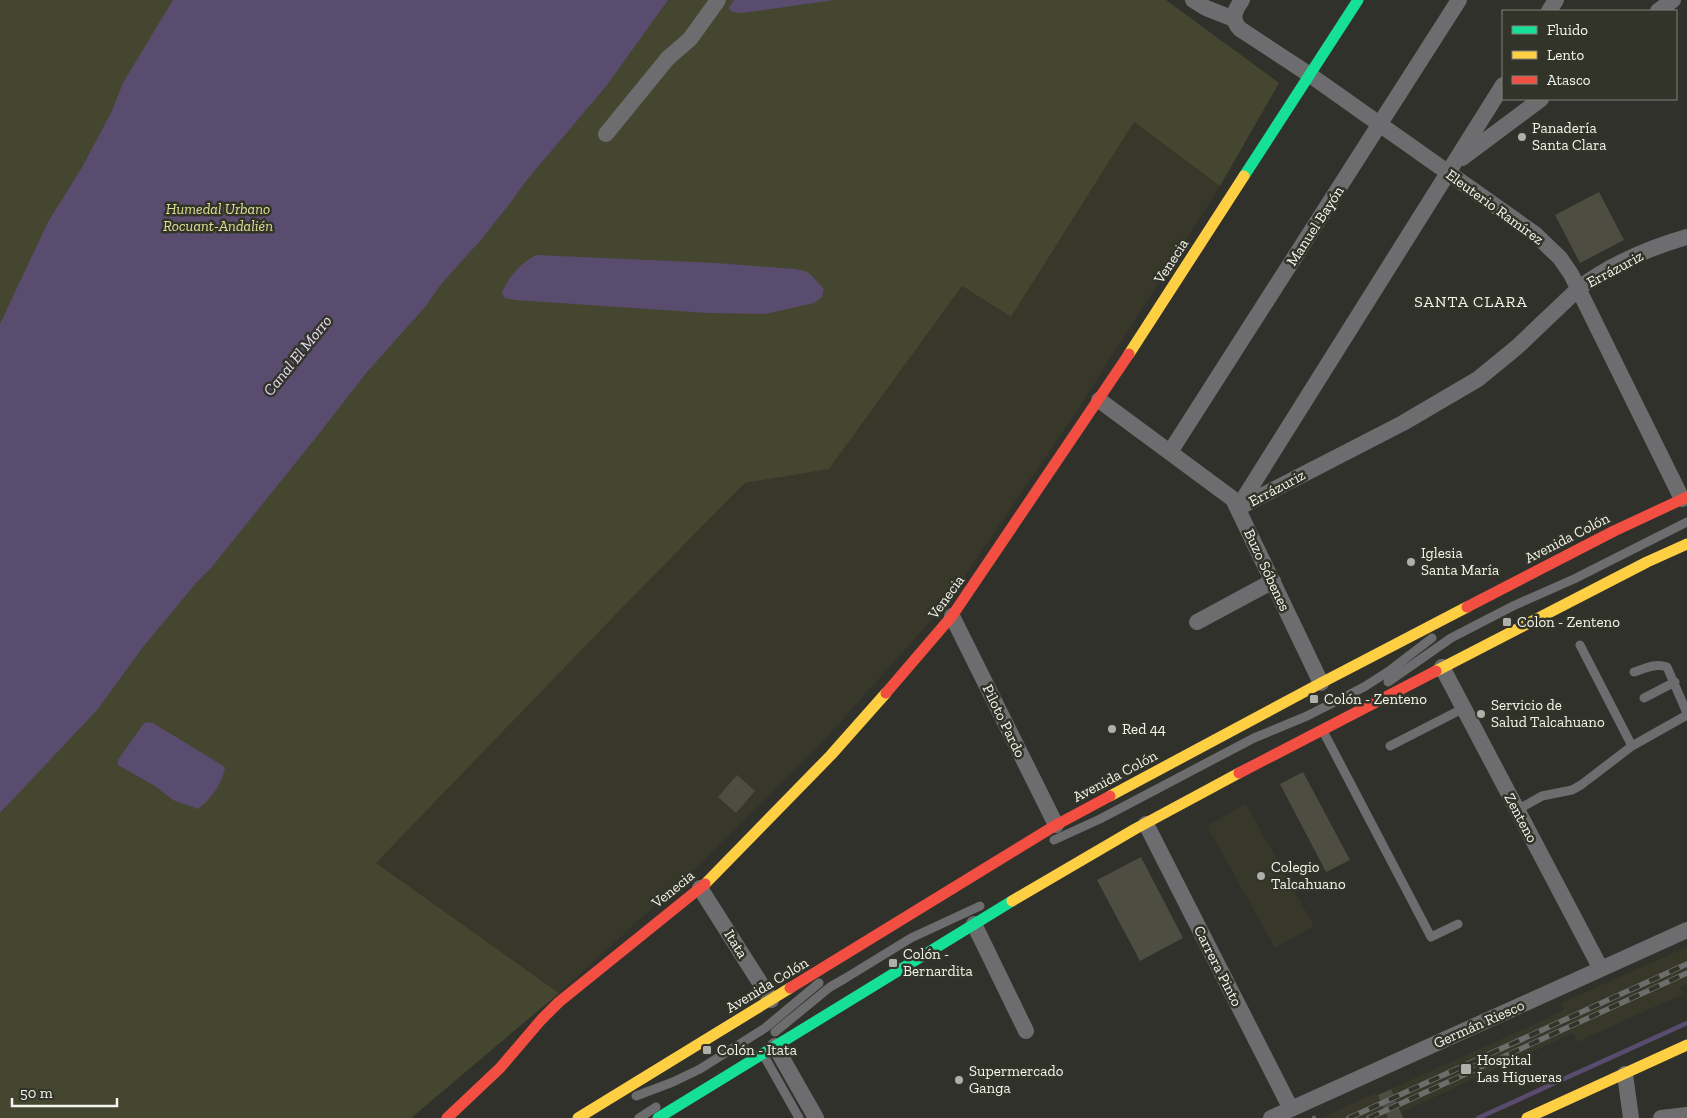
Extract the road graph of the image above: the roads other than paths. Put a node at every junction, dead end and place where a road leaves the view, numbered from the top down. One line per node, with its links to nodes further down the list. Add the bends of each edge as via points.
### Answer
1 (718, 0): 13 (street, via 690,39 668,58)
2 (1193, 0): 8 (street)
3 (1242, 0): 8 (street, via 1235,10)
4 (1358, 0): 9 (main road, Venecia)
5 (1459, 0): 12 (street, Manuel Bayón)
6 (1673, 0): 7 (street)
7 (1659, 10)
8 (1234, 19): 9 (street, Eleuterio Ramírez, via 1240,29)
9 (1310, 75): 12 (street, Eleuterio Ramírez); 17 (main road, Venecia)
10 (1502, 87): 14 (street, Errázuriz)
11 (1540, 100): 14 (street)
12 (1380, 125): 14 (street, Eleuterio Ramírez); 18 (street, Manuel Bayón)
13 (606, 134)
14 (1451, 168): 16 (street, Eleuterio Ramírez, via 1544,241 1567,268); 20 (street, Errázuriz)
15 (1687, 237): 16 (street, Errázuriz, via 1623,262)
16 (1578, 289): 19 (street, Eleuterio Ramírez); 20 (street, Errázuriz, via 1478,379 1403,423)
17 (1099, 400): 18 (street, Buzo Sóbenes); 27 (main road, Venecia)
18 (1170, 452): 20 (street, Buzo Sóbenes, via 1228,494)
19 (1685, 498): 23 (main road, Avenida Colón)
20 (1238, 508): 25 (street, Buzo Sóbenes)
21 (1687, 522): 24 (lane)
22 (1687, 543): 24 (lane, via 1649,552); 31 (main road)
23 (1528, 575): 26 (lane); 34 (main road, Avenida Colón)
24 (1574, 579): 38 (lane, via 1451,638 1377,689)
25 (1273, 581): 28 (street); 34 (street, Buzo Sóbenes)
26 (1476, 613)
27 (952, 616): 46 (street, Piloto Pardo); 48 (main road, Venecia, via 825,761)
28 (1197, 622)
29 (1441, 633): 43 (lane, via 1364,687 1254,738)
30 (1580, 645): 41 (lane)
31 (1442, 667): 36 (street, Zenteno); 39 (main road)
32 (1634, 672): 33 (lane, via 1660,665 1667,667)
33 (1675, 682): 35 (lane); 37 (lane)
34 (1321, 683): 42 (main road, Avenida Colón)
35 (1644, 698)
36 (1464, 708): 40 (lane); 44 (street, Zenteno)
37 (1687, 714): 41 (lane)
38 (1305, 728)
39 (1322, 729): 45 (main road); 51 (lane, via 1431,937)
40 (1390, 746)
41 (1632, 746): 44 (lane, via 1582,785 1542,796)
42 (1146, 777): 43 (main road); 46 (main road, Avenida Colón)
43 (1141, 798): 45 (main road); 47 (lane)
44 (1517, 810): 53 (street, Zenteno)
45 (1146, 824): 50 (main road); 63 (street, Carrera Pinto)
46 (1056, 825): 55 (main road, Avenida Colón)
47 (1046, 845)
48 (700, 888): 55 (street, Itata); 65 (main road, Venecia, via 559,1002 500,1068)
49 (988, 902): 60 (lane, via 912,938 830,987 770,1036)
50 (974, 924): 56 (street); 58 (main road)
51 (1458, 924)
52 (1687, 930): 53 (street, Germán Riesco)
53 (1600, 969): 63 (street, Germán Riesco)
54 (830, 975): 61 (lane, via 778,1018 716,1059 689,1075)
55 (771, 1000): 66 (main road, Avenida Colón)
56 (1026, 1030)
57 (1687, 1046): 59 (main road)
58 (769, 1050): 68 (main road); 69 (lane); 70 (street, via 794,1080)
59 (1625, 1074): 72 (main road); 73 (street)
60 (703, 1078)
61 (630, 1099)
62 (663, 1103): 67 (lane)
63 (1291, 1109): 71 (street, Germán Riesco)
64 (1687, 1115): 74 (street)
65 (447, 1118)
66 (578, 1118)
67 (639, 1118)
68 (658, 1118)
69 (799, 1118)
70 (816, 1118)
71 (1271, 1118)
72 (1527, 1118)
73 (1631, 1118)
74 (1661, 1118)

